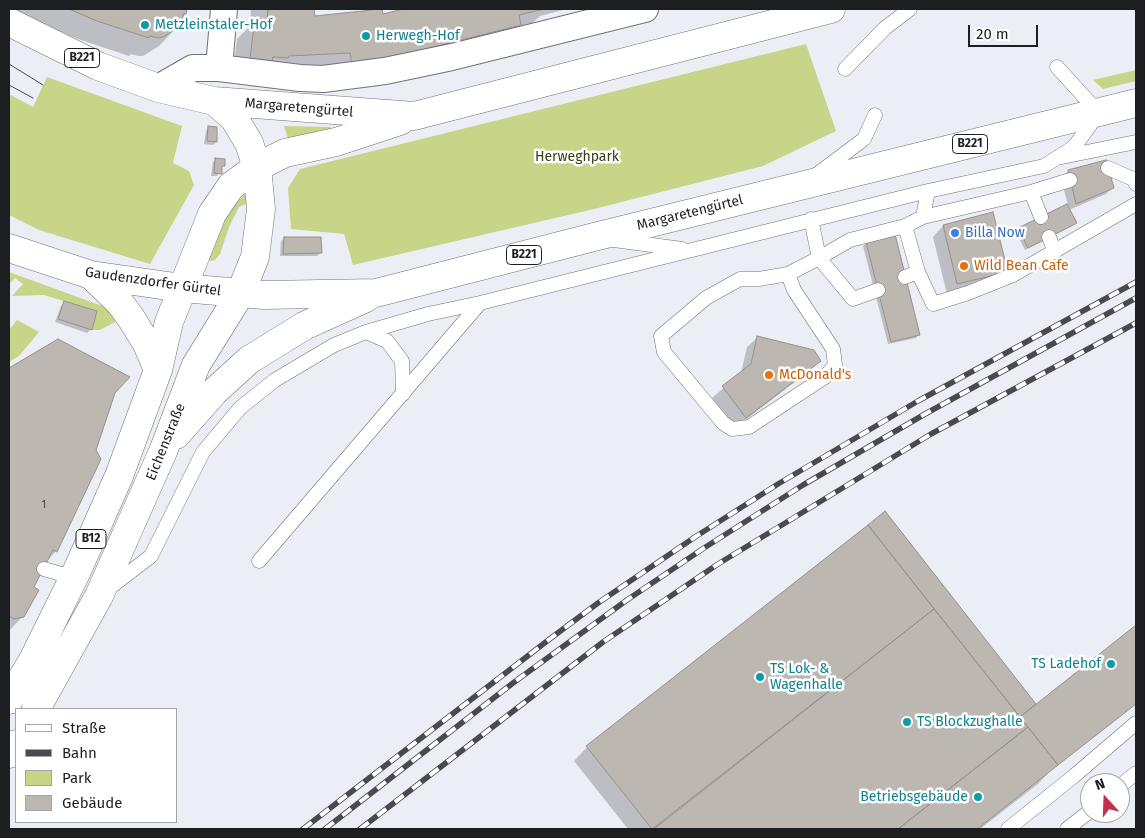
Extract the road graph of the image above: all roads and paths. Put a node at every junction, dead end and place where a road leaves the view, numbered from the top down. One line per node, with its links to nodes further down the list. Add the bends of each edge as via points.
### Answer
1 (224, 9): 7 (street)
2 (645, 9): 7 (street, via 385,71 323,79)
3 (831, 9): 14 (main road, Margaretengürtel / B221)
4 (910, 9): 8 (lane, via 885,28)
5 (9, 22): 9 (main road, Margaretengürtel / B221, via 98,66)
6 (1056, 67): 12 (lane)
7 (219, 68): 9 (street, via 193,68)
8 (845, 68)
9 (158, 88): 10 (main road, Margaretengürtel / B221)
10 (214, 101): 14 (main road, Margaretengürtel / B221); 17 (main road, Eichenstraße, via 234,118 249,143)
11 (1136, 103): 12 (main road, Margaretengürtel / B221)
12 (1099, 113): 16 (lane, via 1074,146); 21 (main road, Margaretengürtel / B221)
13 (875, 114): 21 (lane, via 864,139)
14 (414, 116): 17 (main road, via 336,142 285,153)
15 (1136, 142): 16 (lane)
16 (1059, 158): 22 (lane, via 1040,167)
17 (256, 167): 37 (main road, via 231,186 212,214); 40 (main road, Eichenstraße, via 261,209 255,257)
18 (1108, 168): 20 (lane, via 1133,179)
19 (1070, 180): 23 (lane)
20 (1136, 184)
21 (803, 185): 29 (main road, Margaretengürtel / B221)
22 (928, 191): 25 (lane); 27 (lane)
23 (1030, 192): 25 (lane); 26 (lane)
24 (1136, 204): 33 (lane)
25 (922, 216): 28 (lane)
26 (1041, 217)
27 (811, 219): 32 (lane); 34 (lane)
28 (905, 226): 33 (lane, via 912,275 933,304 1013,275); 34 (lane, via 850,240)
29 (594, 237): 32 (lane); 39 (main road, Margaretengürtel / B221)
30 (1049, 237): 33 (lane)
31 (9, 248): 36 (main road, Gaudenzdorfer Gürtel / B221)
32 (690, 250): 41 (lane)
33 (1055, 252)
34 (819, 258): 35 (lane); 38 (lane, via 853,299)
35 (788, 274): 35 (lane, via 740,279 706,298 661,336 664,352 723,423 732,429 749,427 825,377 835,365 833,349 794,290)
36 (91, 275): 37 (main road, Gaudenzdorfer Gürtel / B221); 43 (main road, via 131,318)
37 (182, 288): 40 (main road, Gaudenzdorfer Gürtel / B221); 43 (main road, B12, via 169,322)
38 (878, 290)
39 (376, 293): 40 (main road, Margaretengürtel / B221); 45 (main road, via 304,326 249,360 215,391)
40 (240, 294): 45 (main road, Eichenstraße / B12, via 196,365)
41 (480, 303): 42 (lane); 44 (lane)
42 (366, 332): 44 (lane, via 387,341 402,361); 49 (lane, via 334,346 276,380 240,408 203,452 151,556)
43 (158, 370): 48 (main road, B12, via 119,476)
44 (403, 394): 46 (lane)
45 (164, 449): 49 (main road, Eichenstraße / B12)
46 (259, 561)
47 (44, 569): 48 (lane, via 61,574)
48 (76, 573): 50 (main road, B12, via 33,660)
49 (99, 596): 51 (main road, Eichenstraße / B12)
50 (9, 700)
51 (37, 708)
52 (1136, 723): 54 (lane)
53 (1080, 818): 55 (lane)
54 (1008, 829)
55 (1066, 829)

